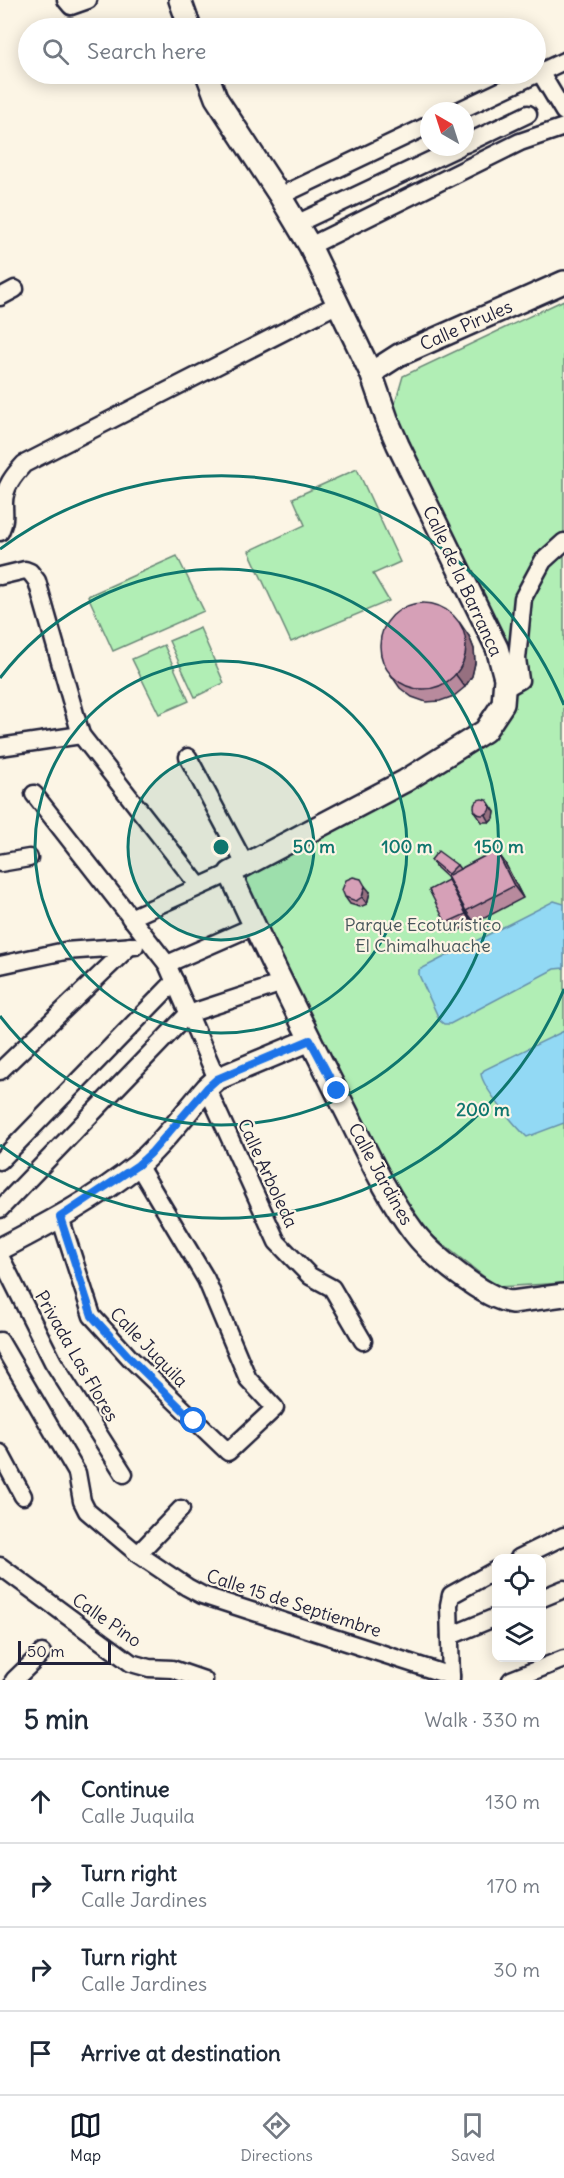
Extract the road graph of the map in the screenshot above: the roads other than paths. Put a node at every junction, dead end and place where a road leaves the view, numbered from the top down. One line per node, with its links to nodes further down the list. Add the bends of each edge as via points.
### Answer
1 (66, 0): 2 (street, via 71,6)
2 (88, 0)
3 (180, 0): 4 (main road)
4 (186, 18)
5 (564, 61): 6 (street)
6 (546, 69)
7 (546, 82): 11 (street)
8 (211, 84): 17 (main road, Calle de la Barranca)
9 (515, 84): 10 (street)
10 (474, 103)
11 (564, 112)
12 (528, 114): 15 (street)
13 (564, 127): 19 (street, via 520,142)
14 (420, 129): 17 (street)
15 (474, 140)
16 (440, 156): 18 (street)
17 (280, 196): 18 (main road, Calle de la Barranca)
18 (296, 224): 19 (main road, Calle de la Barranca)
19 (310, 246): 21 (main road, Calle de la Barranca)
20 (564, 282): 22 (main road, Calle Pirules, via 399,355)
21 (338, 304): 22 (main road, Calle de la Barranca); 23 (street, via 24,464 8,485)
22 (371, 373): 26 (main road, Calle de la Barranca, via 388,422 497,648)
23 (0, 532)
24 (564, 542): 26 (street, via 543,561 523,598 517,659 519,680)
25 (0, 576): 27 (street, via 25,570 37,581)
26 (504, 689): 33 (main road, Calle de la Barranca, via 502,704 485,731 405,781)
27 (81, 735): 28 (street); 34 (street)
28 (0, 747)
29 (188, 758): 33 (street)
30 (33, 794): 35 (street, Calle Arboleda)
31 (29, 858): 32 (street)
32 (0, 863)
33 (238, 869): 34 (street); 36 (main road)
34 (199, 886): 35 (street)
35 (130, 918): 37 (street, Calle Arboleda)
36 (254, 926): 39 (street); 42 (main road)
37 (151, 945): 38 (street); 39 (street, Calle Arboleda)
38 (130, 946): 40 (street, via 65,951); 45 (street)
39 (167, 964): 41 (street, Calle Arboleda)
40 (0, 965)
41 (175, 981): 43 (street, Calle Arboleda); 47 (street)
42 (283, 983): 43 (street); 44 (main road)
43 (188, 1014): 46 (street, Calle Arboleda); 49 (street)
44 (310, 1040): 46 (main road); 53 (main road, Calle Jardines, via 391,1198 415,1233 460,1276 503,1301)
45 (1, 1070)
46 (212, 1083): 48 (main road); 55 (street, Calle Arboleda, via 277,1242 310,1276 332,1288)
47 (0, 1161)
48 (138, 1165): 50 (main road); 50 (street, Calle Juquila, via 206,1279 248,1379 274,1408 228,1452 92,1316)
49 (0, 1209)
50 (60, 1217): 51 (main road)
51 (0, 1249)
52 (0, 1256): 57 (street, Privada Las Flores, via 53,1362)
53 (564, 1295)
54 (0, 1341): 61 (street, Calle 15 de Septiembre, via 77,1473 87,1510)
55 (363, 1341)
56 (0, 1453): 58 (street)
57 (124, 1474)
58 (23, 1496)
59 (180, 1509): 61 (street)
60 (564, 1536): 62 (street)
61 (138, 1554): 71 (street, Calle 15 de Septiembre, via 202,1595)
62 (527, 1554)
63 (0, 1566): 73 (street, Calle Pino, via 131,1663 172,1669)
64 (492, 1572): 68 (street, via 451,1595)
65 (564, 1589): 66 (street)
66 (546, 1596)
67 (492, 1619): 68 (street)
68 (450, 1636): 71 (street)
69 (42, 1653): 72 (street)
70 (564, 1659): 74 (street)
71 (451, 1678)
72 (14, 1680)
73 (204, 1680)
74 (511, 1680)

